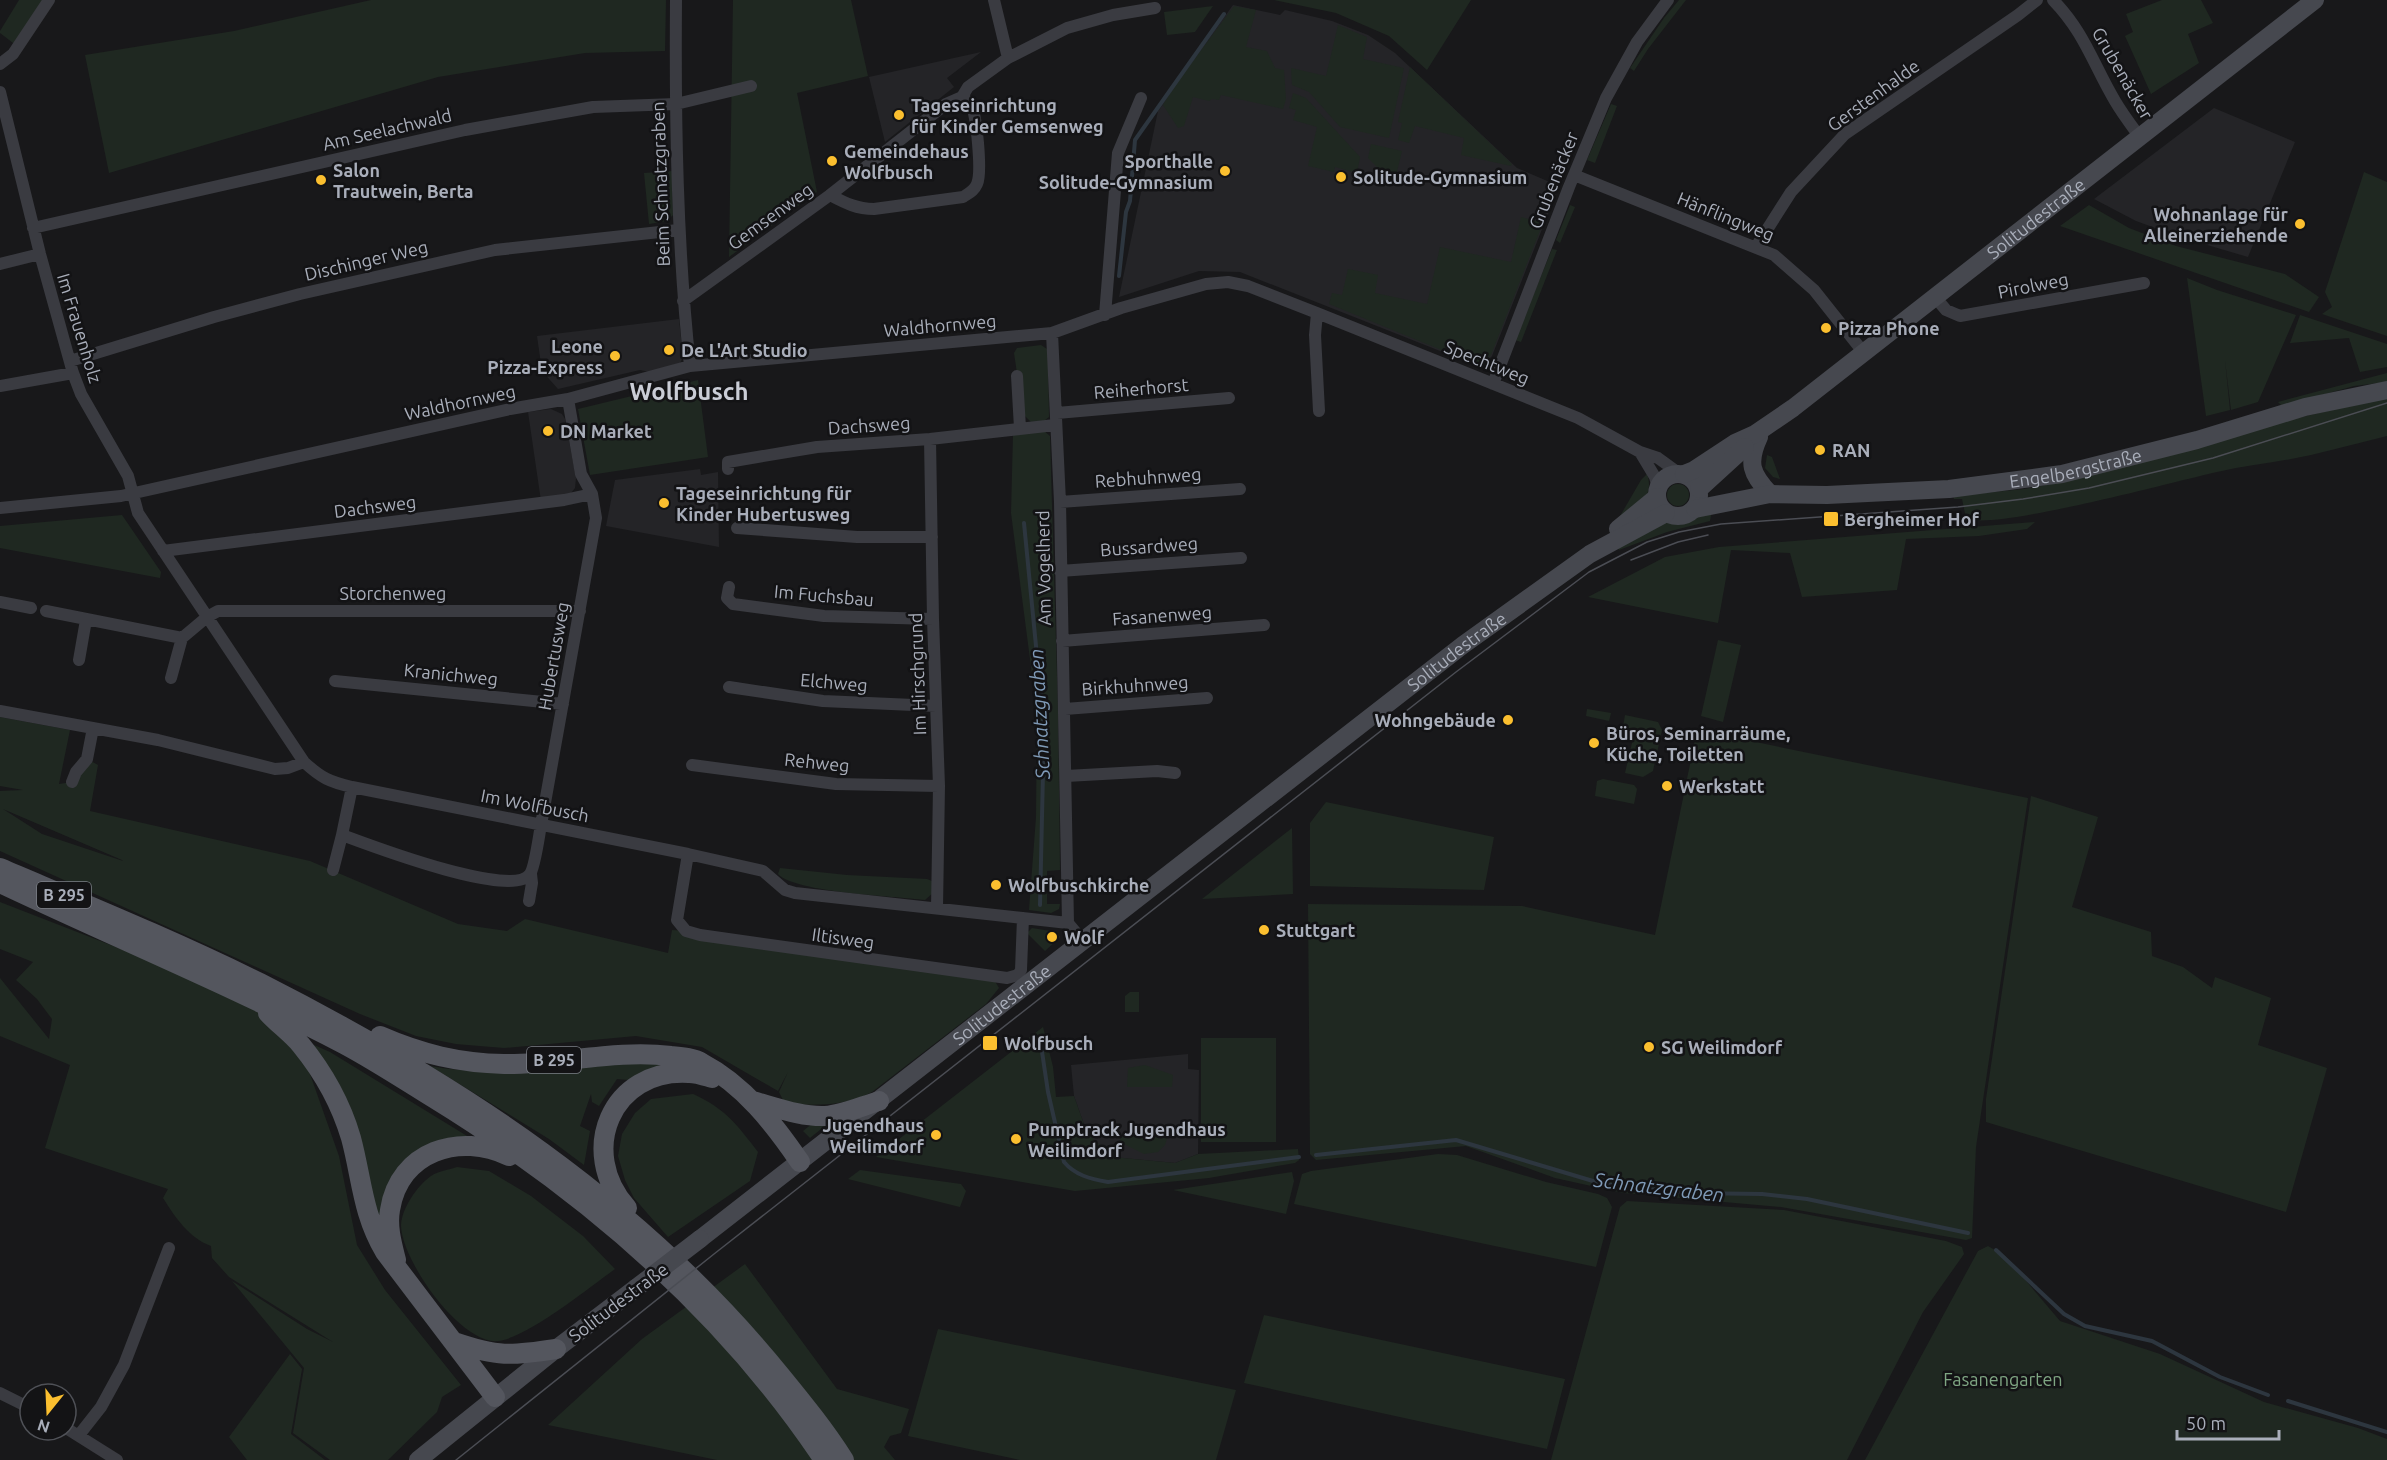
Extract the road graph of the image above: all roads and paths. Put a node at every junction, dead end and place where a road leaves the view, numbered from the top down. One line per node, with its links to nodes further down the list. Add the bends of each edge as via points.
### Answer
1 (49, 0): 10 (street, via 14,54)
2 (676, 0): 15 (street, Beim Schnatzgraben)
3 (994, 0): 9 (street)
4 (1668, 0): 17 (street, Grubenäcker, via 1621,68)
5 (2037, 0): 21 (street, Gerstenhalde, via 1845,134 1791,192)
6 (2053, 0): 16 (street, Grubenäcker, via 2088,46 2115,101)
7 (2315, 0): 16 (main road, Solitudestraße)
8 (1155, 8): 9 (street, Gemsenweg, via 1067,28)
9 (1008, 58): 13 (street, Gemsenweg, via 968,87)
10 (0, 64)
11 (751, 86): 15 (street, Am Seelachwald)
12 (0, 92): 19 (street, Im Frauenholz)
13 (962, 98): 18 (street, Gemsenweg, via 946,105); 18 (street, via 969,102 974,114 979,173 972,192 963,197 874,209 847,204)
14 (1141, 98): 28 (street, via 1118,153)
15 (675, 104): 19 (street, Am Seelachwald, via 593,107 465,130); 20 (street, Beim Schnatzgraben)
16 (2139, 136): 25 (main road, Solitudestraße)
17 (1574, 175): 21 (street, Hänflingweg); 34 (street, Grubenäcker)
18 (830, 195): 26 (street, Gemsenweg)
19 (33, 228): 22 (street, Im Frauenholz)
20 (678, 230): 26 (street, Beim Schnatzgraben); 32 (street, Dischinger Weg, via 495,250 257,305)
21 (1756, 247): 30 (street, Hänflingweg, via 1774,255 1814,290)
22 (40, 254): 23 (street); 32 (street, Im Frauenholz)
23 (0, 264)
24 (2144, 283): 25 (street, Pirolweg, via 1960,316 1946,310)
25 (1935, 297): 30 (main road, Solitudestraße)
26 (683, 301): 31 (street, Beim Schnatzgraben)
27 (1317, 312): 28 (street, Spechtweg, via 1228,282 1206,284); 34 (street, Spechtweg); 39 (street)
28 (1105, 315): 29 (street, Waldhornweg)
29 (1052, 333): 31 (street, Waldhornweg); 40 (street, Am Vogelherd)
30 (1864, 352): 42 (main road, Solitudestraße)
31 (690, 366): 38 (street, Waldhornweg)
32 (72, 367): 35 (street, Dischinger Weg); 49 (street, Im Frauenholz, via 81,394 128,476)
33 (1017, 376): 41 (street)
34 (1492, 384): 44 (street, Spechtweg, via 1578,418)
35 (0, 386)
36 (2387, 390): 51 (main road, Engelbergstraße, via 2305,407 2197,440 2062,474 1949,489)
37 (1229, 398): 40 (street, Reiherhorst)
38 (568, 399): 49 (street, Waldhornweg); 50 (street, Hubertusweg, via 581,474)
39 (1319, 411)
40 (1056, 419): 41 (street, Dachsweg); 53 (street, Am Vogelherd)
41 (1020, 428): 43 (street, Dachsweg)
42 (1759, 431): 46 (main road, Solitudestraße); 48 (main road, Solitudestraße); 51 (main road, via 1751,462)
43 (930, 439): 45 (street, Dachsweg, via 817,447 728,462); 57 (street, Im Hirschgrund)
44 (1640, 452): 46 (street, Spechtweg, via 1658,458); 52 (street, via 1655,477)
45 (728, 469)
46 (1682, 474): 48 (main road, via 1694,480); 52 (main road, via 1666,477)
47 (1240, 489): 53 (street, Rebhuhnweg)
48 (1699, 490): 51 (main road, Engelbergstraße); 55 (main road)
49 (132, 492): 54 (street, Waldhornweg); 58 (street, Im Frauenholz, via 138,513)
50 (592, 494): 58 (street, Dachsweg, via 564,501); 64 (street, Hubertusweg, via 596,518)
51 (1763, 495): 55 (main road, Engelbergstraße)
52 (1660, 499): 55 (main road, via 1681,516); 100 (main road, Solitudestraße, via 1444,659)
53 (1060, 502): 60 (street, Am Vogelherd)
54 (0, 508)
55 (1695, 509)
56 (737, 528): 57 (street, via 856,537)
57 (932, 537): 68 (street, Im Hirschgrund)
58 (163, 551): 66 (street, Im Frauenholz)
59 (1241, 558): 60 (street, Bussardweg)
60 (1060, 571): 71 (street, Am Vogelherd)
61 (729, 587): 68 (street, Im Fuchsbau, via 727,598 733,604 824,616)
62 (0, 602): 63 (street)
63 (32, 608)
64 (580, 610): 66 (street, Storchenweg, via 218,611); 77 (street, Hubertusweg)
65 (46, 611): 67 (street)
66 (207, 617): 70 (street); 82 (street, Im Frauenholz)
67 (86, 620): 70 (street); 72 (street)
68 (933, 620): 78 (street, Im Hirschgrund)
69 (1264, 625): 71 (street, Fasanenweg)
70 (182, 638): 73 (street)
71 (1062, 641): 79 (street, Am Vogelherd)
72 (79, 660)
73 (171, 678)
74 (335, 681): 77 (street, Kranichweg)
75 (729, 687): 78 (street, Elchweg, via 823,701)
76 (1207, 698): 79 (street, Birkhuhnweg)
77 (563, 704): 89 (street, Hubertusweg)
78 (936, 706): 87 (street, Im Hirschgrund)
79 (1065, 709): 85 (street, Am Vogelherd)
80 (0, 711): 81 (street)
81 (93, 728): 82 (street, via 275,769); 86 (street, via 87,759)
82 (304, 762): 88 (street, Im Wolfbusch, via 319,777)
83 (692, 765): 87 (street, Rehweg, via 836,784)
84 (1175, 773): 85 (street)
85 (1066, 776): 99 (street, Am Vogelherd)
86 (72, 782)
87 (939, 786): 97 (street, Im Hirschgrund)
88 (352, 787): 89 (street, Im Wolfbusch); 90 (street)
89 (542, 825): 91 (street, Im Wolfbusch); 94 (street, Hubertusweg)
90 (342, 835): 93 (street); 94 (street, via 400,857 459,873 512,882)
91 (688, 854): 97 (street, Im Wolfbusch, via 763,871 785,890); 98 (street, Iltisweg, via 677,920 686,932 1000,978 1018,975 1021,970)
92 (0, 868): 102 (main road, B 295, via 257,982)
93 (333, 870)
94 (531, 874): 96 (street, Hubertusweg)
95 (0, 883): 101 (main road, B 295)
96 (529, 901)
97 (938, 908): 98 (street, Im Wolfbusch)
98 (1023, 918): 99 (street, Im Wolfbusch)
99 (1068, 923): 100 (street)
100 (1083, 940): 105 (main road, Solitudestraße)
101 (257, 1002): 106 (main road, B 295, via 354,1050); 110 (main road, B 295, via 299,1043 331,1088 351,1138 372,1231)
102 (348, 1030): 103 (main road, B 295, via 374,1034 415,1051 473,1062 505,1064 629,1054 681,1057 701,1062); 108 (main road, B 295, via 499,1121 562,1165)
103 (732, 1084): 104 (main road, B 295); 108 (main road, B 295, via 691,1072 651,1078 637,1085 610,1115 603,1144 606,1172 611,1187)
104 (752, 1101): 105 (main road, B 295, via 824,1116); 107 (main road, B 295)
105 (879, 1101): 107 (main road, Solitudestraße)
106 (528, 1159): 110 (main road, B 295, via 477,1145 460,1145 428,1154 414,1165 405,1175 390,1209 391,1241); 119 (main road, B 295, via 627,1238 705,1312 780,1399)
107 (800, 1162): 112 (main road, Solitudestraße, bridge)
108 (640, 1229): 120 (main road, B 295, via 764,1355)
109 (169, 1248): 116 (street, via 124,1365 101,1407)
110 (399, 1268): 111 (main road, B 295)
111 (454, 1342): 112 (main road, via 503,1355); 114 (main road, B 295)
112 (556, 1349): 114 (main road, Solitudestraße)
113 (0, 1393): 115 (street)
114 (495, 1397): 118 (main road, Solitudestraße)
115 (18, 1402)
116 (79, 1435): 117 (street)
117 (117, 1460)
118 (418, 1460)
119 (824, 1460)
120 (844, 1460)

